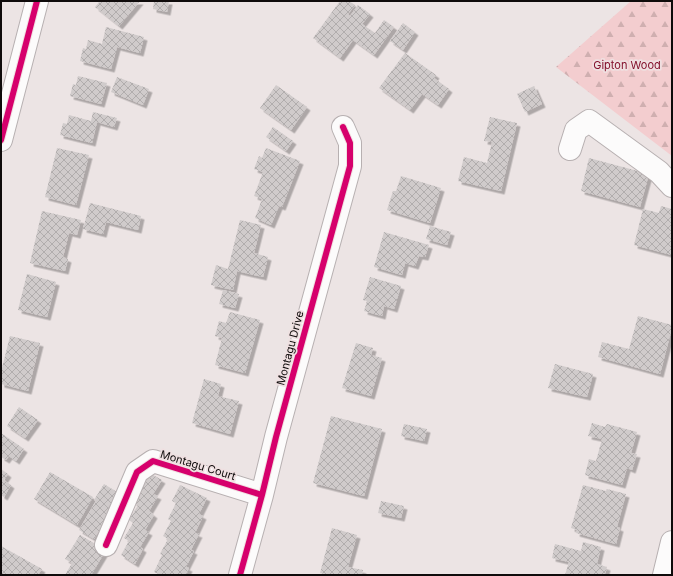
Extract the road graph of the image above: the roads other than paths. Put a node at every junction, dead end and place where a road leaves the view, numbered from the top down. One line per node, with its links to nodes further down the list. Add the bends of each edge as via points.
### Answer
1 (37, 1): 3 (street)
2 (343, 127): 6 (street, Montagu Drive, via 350,143 350,166)
3 (1, 140)
4 (570, 149): 5 (street, via 576,130 589,121 659,172)
5 (672, 186)
6 (262, 495): 8 (street, Montagu Court, via 153,462 137,472); 9 (street, Montagu Drive)
7 (672, 542): 10 (street)
8 (106, 545)
9 (240, 575)
10 (664, 575)

